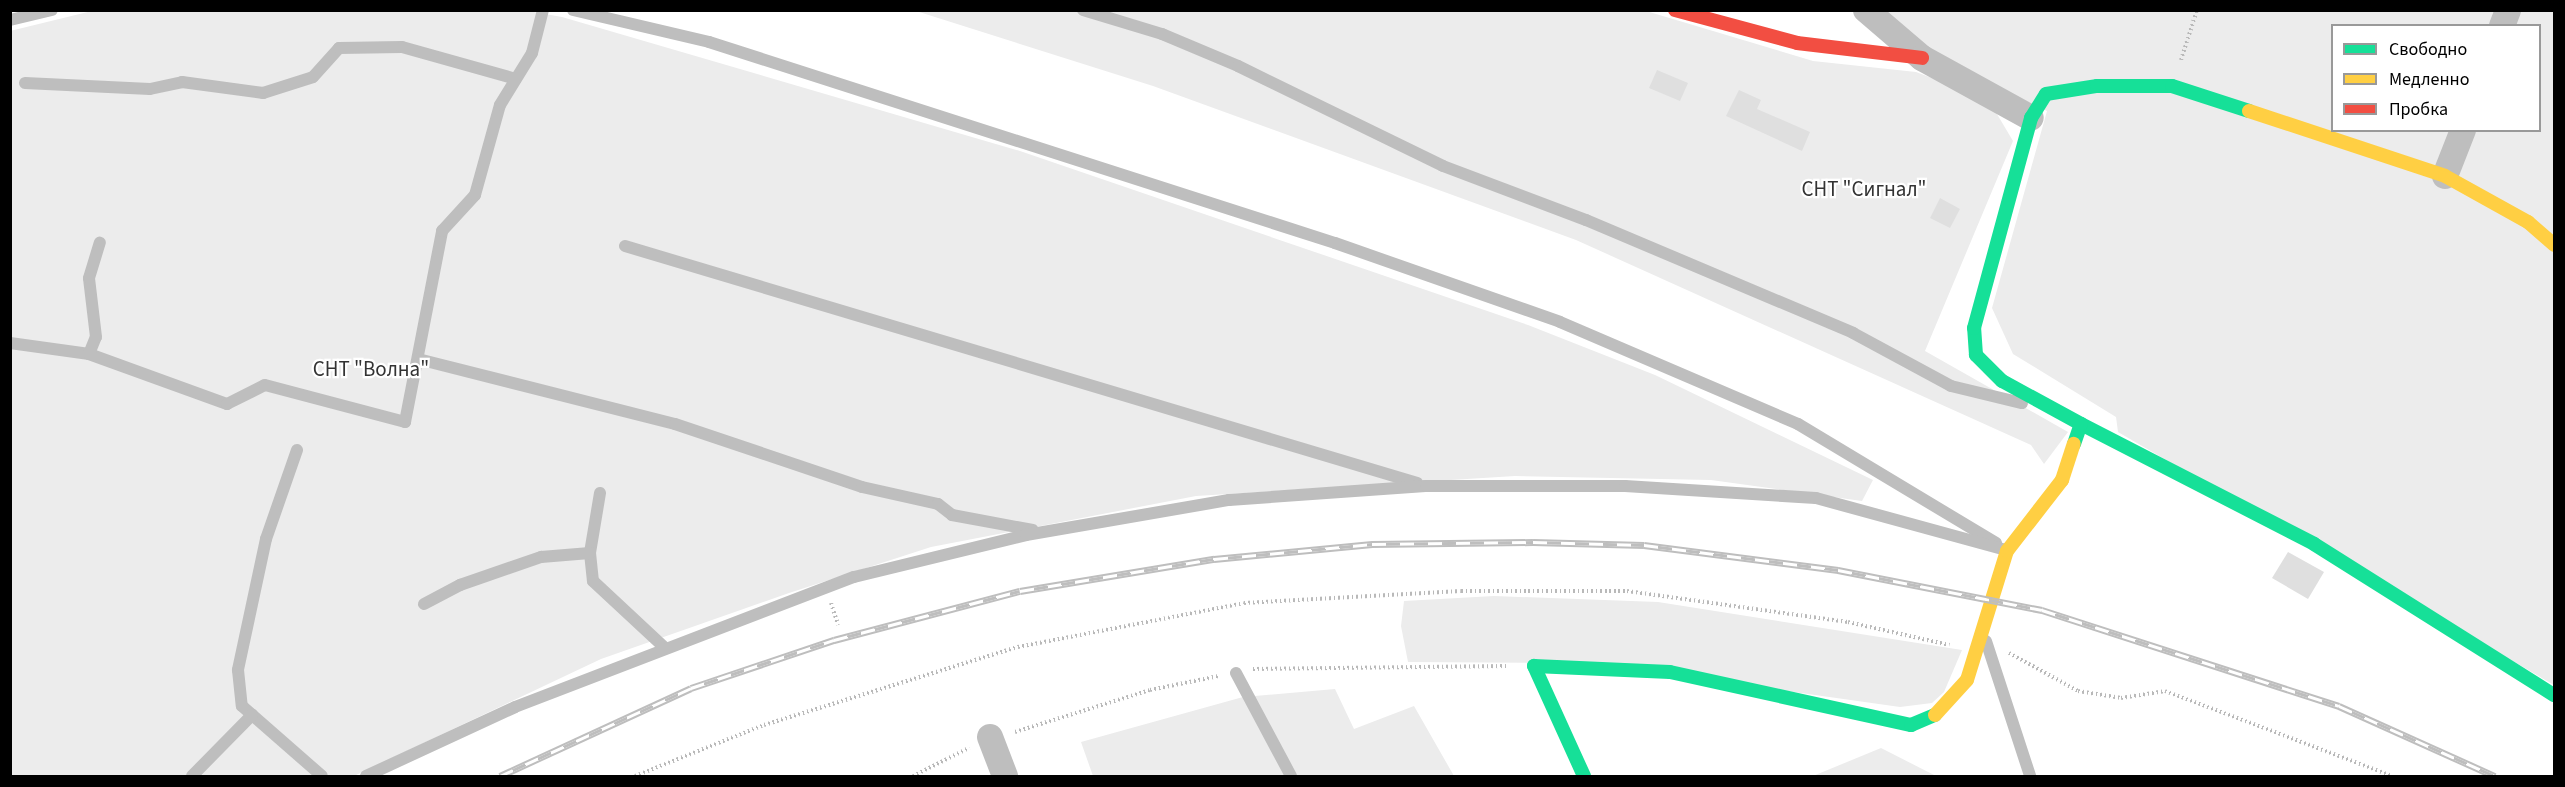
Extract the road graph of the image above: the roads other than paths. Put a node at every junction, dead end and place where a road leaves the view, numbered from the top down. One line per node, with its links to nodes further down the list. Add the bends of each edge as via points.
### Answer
1 (51, 10): 7 (lane)
2 (543, 10): 9 (lane, via 532,53)
3 (573, 10): 26 (lane, via 709,42 1335,243 1560,322 1798,424)
4 (1083, 10): 20 (lane, via 1162,34 1238,66 1443,166 1586,220 1853,333 1951,386 2007,403)
5 (1675, 10): 8 (street, via 1797,43)
6 (1866, 10): 8 (street)
7 (10, 20)
8 (1922, 58): 11 (street)
9 (516, 79): 10 (lane, via 402,47 339,48 314,77 263,93 182,82 150,89); 19 (lane, via 500,105 475,195 442,231)
10 (25, 83)
11 (2031, 118): 13 (street, via 2046,94 2097,86 2172,86); 20 (street, via 1974,328 1976,355 2002,381)
12 (2462, 132): 13 (street)
13 (2445, 176): 15 (street, via 2528,222)
14 (100, 243): 18 (lane, via 89,278 96,337)
15 (2554, 245)
16 (625, 246): 23 (lane)
17 (10, 343): 18 (lane)
18 (89, 354): 19 (lane, via 227,404 265,386 405,422)
19 (418, 359): 25 (lane, via 675,424 862,487 938,504 952,515)
20 (2044, 404): 21 (street)
21 (2081, 424): 26 (street, via 2062,480); 32 (street, via 2314,544)
22 (297, 450): 33 (lane, via 266,539 238,670 242,706)
23 (1426, 486): 25 (lane, via 1229,500); 26 (lane, via 1625,486 1816,498)
24 (600, 493): 27 (lane)
25 (1042, 532): 30 (lane, via 854,577)
26 (2007, 551): 29 (street)
27 (590, 553): 28 (lane, via 541,557 460,585); 30 (lane, via 593,581)
28 (424, 604)
29 (1980, 637): 40 (street, via 1967,680 1931,719 1911,725 1670,672 1534,666 1559,729); 41 (lane, via 1990,645 2002,678)
30 (663, 647): 37 (lane, via 515,707)
31 (1236, 673): 39 (lane)
32 (2554, 695)
33 (252, 715): 35 (lane); 36 (lane)
34 (990, 737): 38 (street)
35 (192, 777)
36 (322, 777)
37 (366, 777)
38 (1005, 777)
39 (1291, 777)
40 (1584, 777)
41 (2030, 777)

